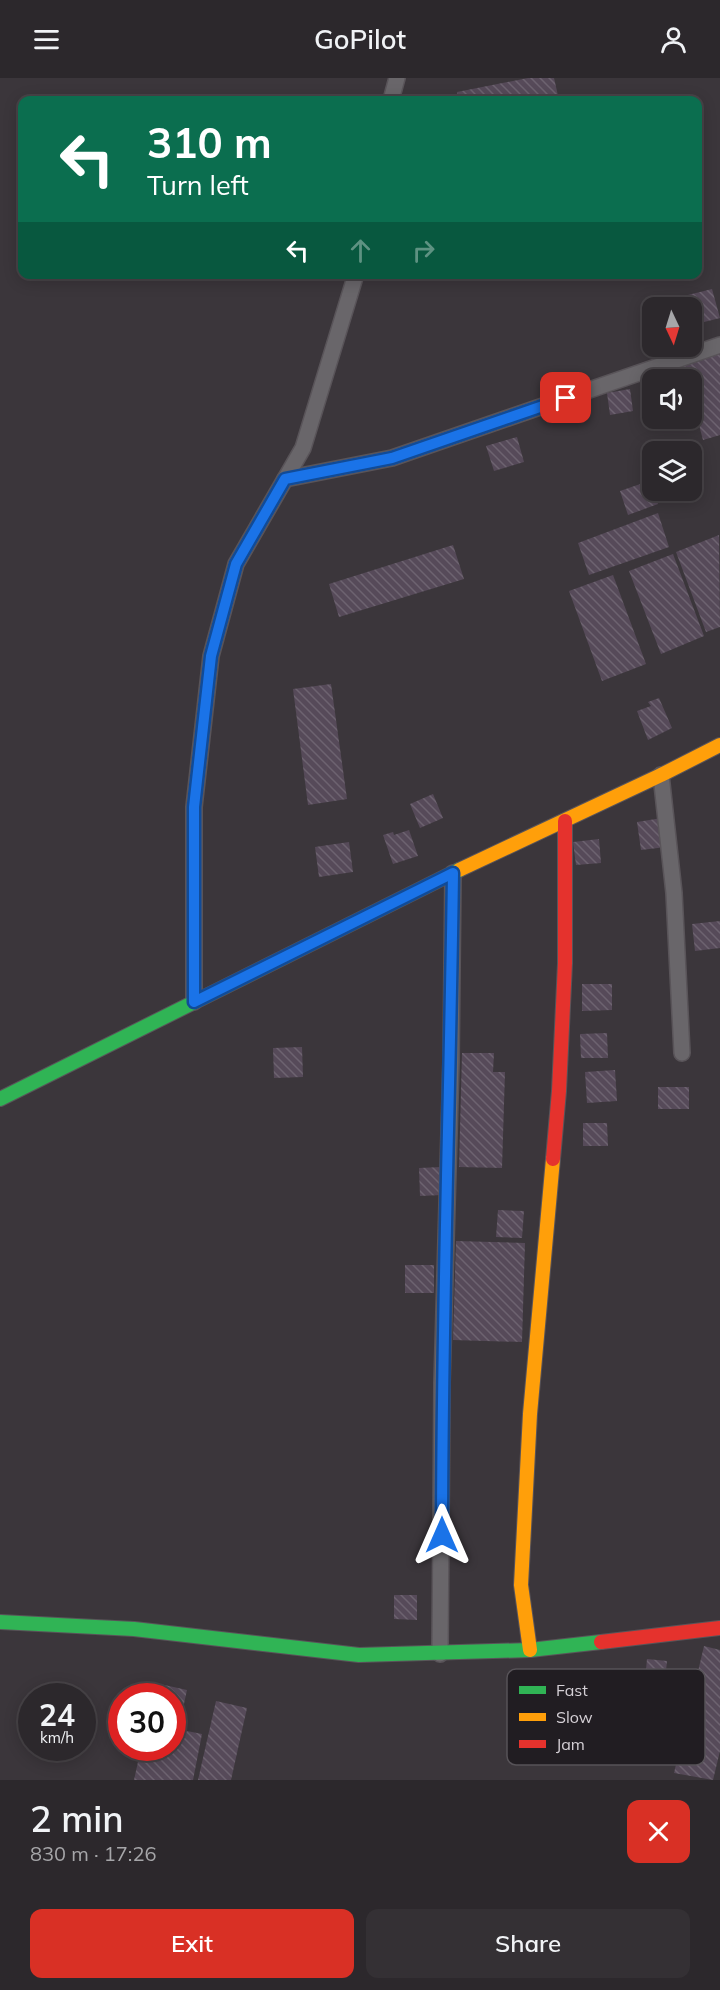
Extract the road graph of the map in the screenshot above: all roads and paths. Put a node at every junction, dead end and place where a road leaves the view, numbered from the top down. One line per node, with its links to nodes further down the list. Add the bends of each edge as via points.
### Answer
1 (397, 78): 2 (street)
2 (392, 96)
3 (354, 279): 5 (street, via 303,448)
4 (720, 345): 5 (street, via 392,458)
5 (285, 479): 10 (street, via 236,564 211,656 194,807)
6 (720, 745): 7 (street)
7 (661, 775): 8 (street); 11 (street, via 674,893)
8 (565, 821): 9 (street); 15 (street, via 565,963 559,1091 530,1414 521,1585)
9 (453, 873): 10 (street); 16 (street)
10 (194, 1002): 12 (street)
11 (682, 1053)
12 (0, 1099)
13 (0, 1622): 16 (street, via 134,1629 359,1655)
14 (720, 1628): 15 (street)
15 (530, 1650): 16 (street)
16 (440, 1654)

